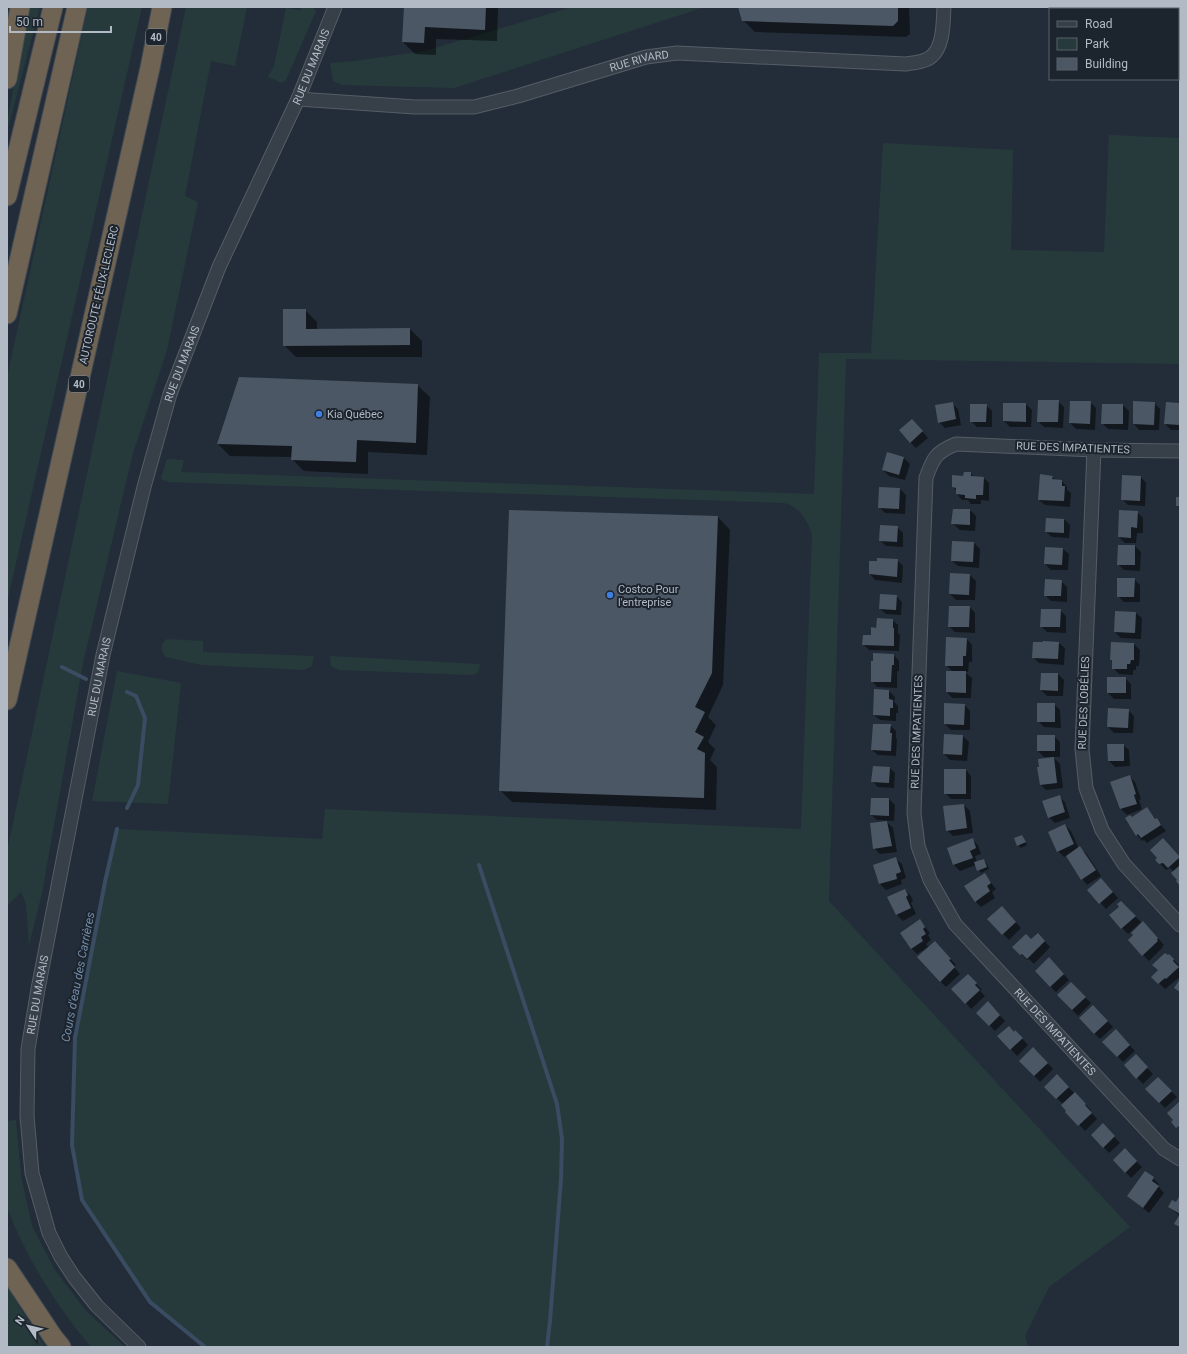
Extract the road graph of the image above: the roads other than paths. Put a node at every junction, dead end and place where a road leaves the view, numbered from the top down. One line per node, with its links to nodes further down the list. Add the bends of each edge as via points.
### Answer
1 (20, 7): 7 (highway)
2 (53, 7): 9 (highway)
3 (77, 7): 10 (highway)
4 (162, 7): 13 (highway, AUTOROUTE FÉLIX-LECLERC / 40)
5 (335, 7): 8 (street, RUE DU MARAIS)
6 (944, 7): 8 (street, RUE RIVARD, via 940,44 932,57 905,64 677,53 646,57 474,107 415,107)
7 (7, 79)
8 (298, 99): 18 (street, RUE DU MARAIS, via 219,267 170,394 103,655 28,1049 27,1116 32,1173 49,1233 74,1277 98,1306)
9 (7, 196)
10 (7, 314)
11 (1094, 450): 12 (street, RUE DES IMPATIENTES); 14 (street, RUE DES LOBÉLIES, via 1082,749 1086,788 1102,830 1124,864); 15 (street, RUE DES IMPATIENTES, via 956,444 943,449 932,461 926,478 914,813 918,846 930,880 955,924 1164,1149)
12 (1180, 451)
13 (7, 700)
14 (1180, 925)
15 (1180, 1159)
16 (7, 1268): 17 (highway)
17 (61, 1347)
18 (139, 1347)

